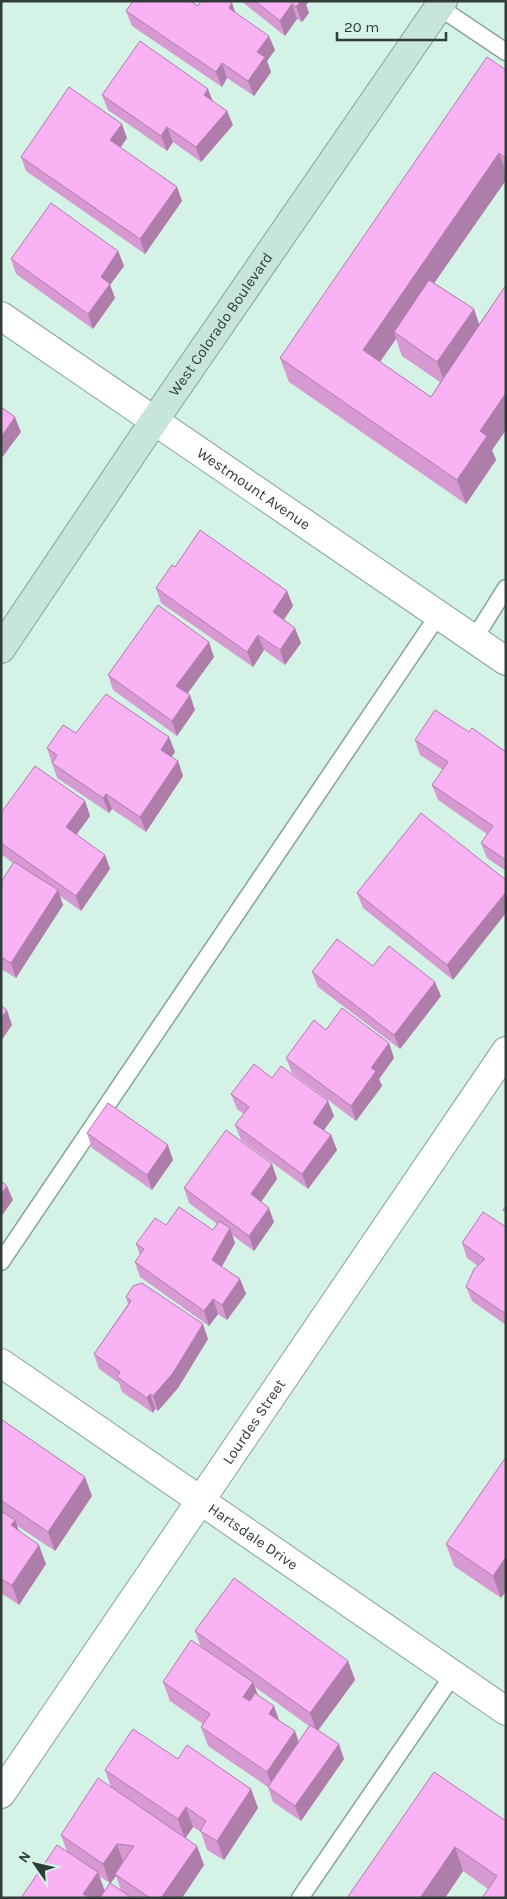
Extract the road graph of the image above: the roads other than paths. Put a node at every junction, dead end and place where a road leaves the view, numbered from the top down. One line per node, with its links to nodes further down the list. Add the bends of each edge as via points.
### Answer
1 (441, 4): 2 (lane); 4 (street, West Colorado Boulevard)
2 (506, 52)
3 (1, 316): 4 (street, Westmount Avenue)
4 (154, 422): 6 (street, Westmount Avenue); 8 (street, West Colorado Boulevard)
5 (506, 588): 7 (lane)
6 (439, 614): 7 (street, Westmount Avenue); 11 (lane)
7 (474, 639): 9 (street, Westmount Avenue)
8 (1, 649)
9 (506, 660)
10 (506, 1051): 13 (street, Lourdes Street)
11 (1, 1262)
12 (1, 1363): 13 (street, Hartsdale Drive)
13 (201, 1502): 14 (street, Hartsdale Drive); 16 (street, Lourdes Street)
14 (453, 1675): 15 (street, Hartsdale Drive); 17 (lane)
15 (506, 1711)
16 (1, 1794)
17 (300, 1898)

